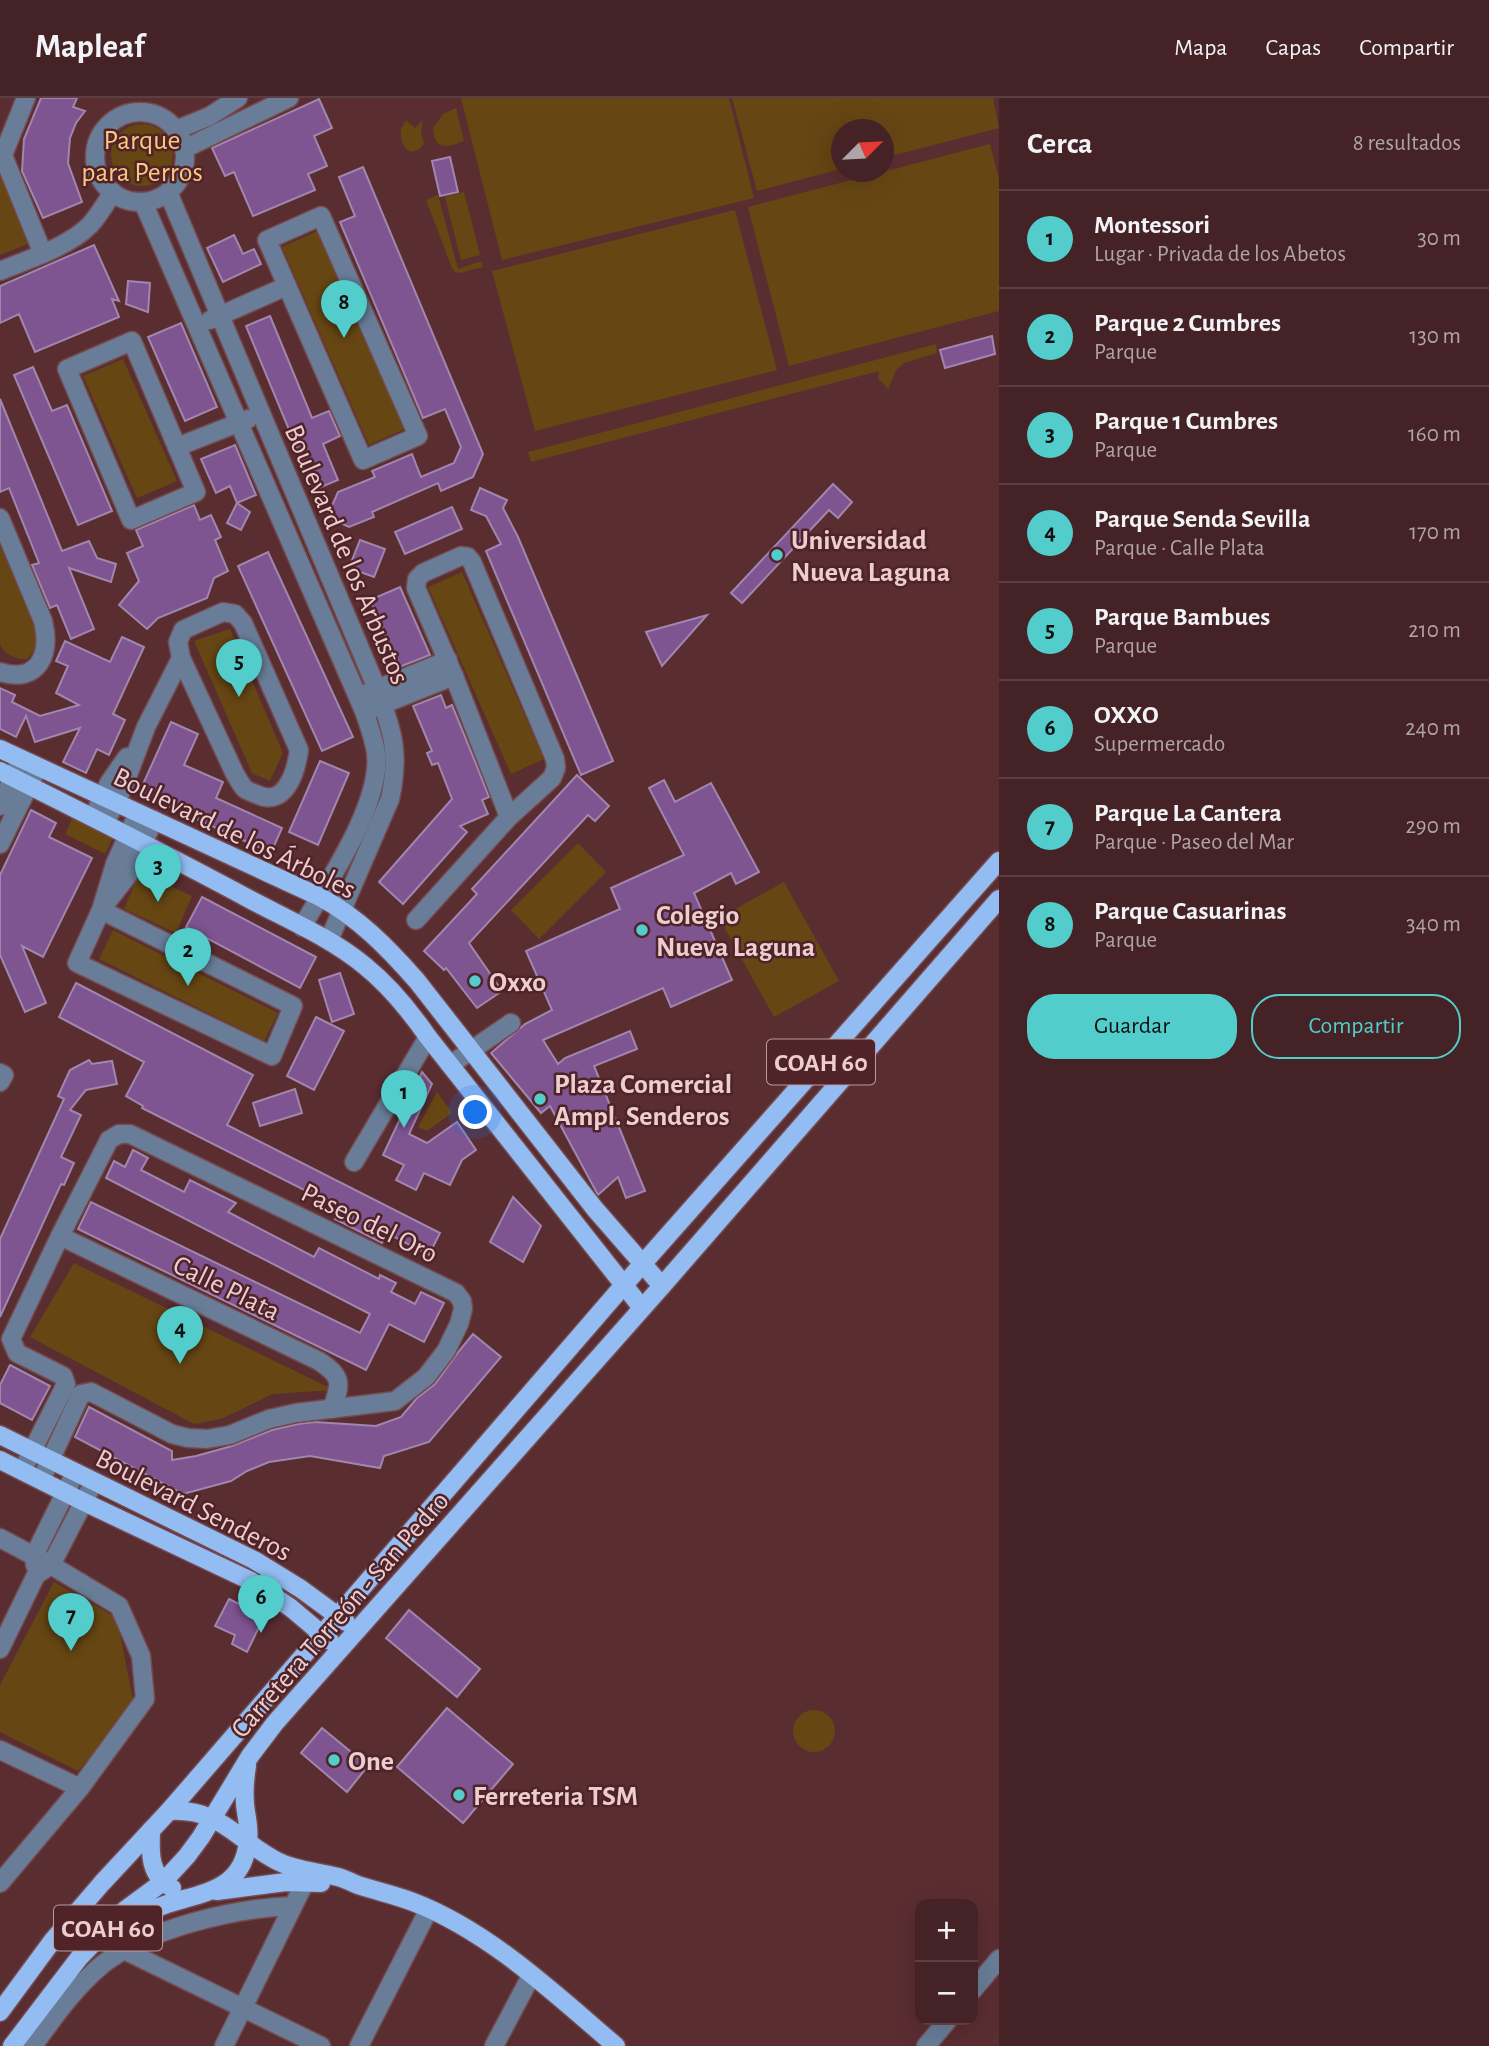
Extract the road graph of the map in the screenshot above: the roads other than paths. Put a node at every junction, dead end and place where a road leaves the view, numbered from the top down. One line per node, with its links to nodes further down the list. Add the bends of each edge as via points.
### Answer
1 (26, 98): 7 (street)
2 (239, 98): 5 (street)
3 (289, 98): 4 (street)
4 (267, 102): 6 (street)
5 (176, 130): 6 (street); 8 (street, via 152,113 136,112 109,124 100,136 96,167)
6 (184, 149): 9 (street, via 182,173)
7 (1, 151): 11 (street)
8 (113, 192): 10 (street); 11 (street, via 88,227)
9 (168, 192): 10 (street); 14 (street, Boulevard de los Arbustos)
10 (143, 202): 15 (street, Boulevard de los Arbustos)
11 (43, 254): 12 (street)
12 (0, 271)
13 (287, 286): 13 (street, via 363,460 418,436 321,216 267,240); 14 (street)
14 (219, 316): 15 (street); 16 (street, Boulevard de los Arbustos)
15 (197, 325): 17 (street, Boulevard de los Arbustos)
16 (261, 415): 17 (street); 23 (street, Boulevard de los Arbustos)
17 (240, 423): 18 (street); 24 (street, Boulevard de los Arbustos)
18 (177, 447): 18 (street, via 132,341 67,369 131,520 196,492)
19 (0, 518): 22 (street, via 47,637 41,662 32,671 11,676)
20 (181, 657): 20 (street, via 178,642 183,630 223,612 235,614 243,623 299,750 292,780 283,792 271,798 246,789); 30 (street)
21 (451, 668): 23 (street); 33 (street); 33 (street, via 416,579 461,556 472,562 555,759 552,778)
22 (0, 672)
23 (380, 696): 24 (street); 40 (street, Boulevard de los Arbustos, via 393,737 395,774 390,799)
24 (361, 704): 38 (street, Boulevard de los Arbustos, via 376,754 372,788 361,820)
25 (0, 749): 26 (main road, Boulevard de los Árboles)
26 (21, 759): 27 (main road, Boulevard de los Árboles); 28 (street)
27 (38, 767): 29 (street); 30 (main road, Boulevard de los Árboles)
28 (6, 774): 29 (main road, Boulevard de los Árboles); 31 (street)
29 (29, 785): 34 (main road, Boulevard de los Árboles); 36 (street)
30 (109, 799): 32 (main road, Boulevard de los Árboles); 34 (street)
31 (0, 806)
32 (146, 816): 35 (street); 38 (main road, Boulevard de los Árboles)
33 (509, 817): 42 (street)
34 (99, 820): 35 (main road, Boulevard de los Árboles)
35 (135, 838): 41 (street, via 115,864); 43 (main road, Boulevard de los Árboles)
36 (0, 844)
37 (999, 861): 53 (main road, COAH 60)
38 (320, 897): 40 (main road, Boulevard de los Árboles); 43 (street, Boulevard de los Arbustos)
39 (999, 900): 55 (main road, COAH 60)
40 (342, 909): 44 (street, Boulevard de los Arbustos); 47 (main road, Boulevard de los Árboles, via 387,947)
41 (101, 911): 41 (street, via 77,963 272,1056 293,1006)
42 (416, 920)
43 (302, 927): 44 (main road, Boulevard de los Árboles)
44 (329, 940): 46 (main road, Boulevard de los Árboles, via 389,987)
45 (510, 1023): 47 (street)
46 (428, 1037): 48 (main road, Boulevard de los Árboles); 51 (street)
47 (471, 1051): 48 (street); 53 (main road, Boulevard de los Árboles)
48 (450, 1065): 54 (main road, Boulevard de los Árboles)
49 (0, 1073): 50 (street, via 4,1074)
50 (0, 1082)
51 (354, 1162)
52 (60, 1236): 57 (street, Calle Plata, via 319,1361 340,1382); 57 (street, Paseo del Oro, via 109,1140 130,1134 456,1293 463,1310 459,1324 426,1377 396,1401); 59 (street, Paseo del Oro, via 11,1339 17,1353 62,1376 66,1384)
53 (643, 1264): 54 (main road, COAH 60); 55 (main road, Boulevard de los Árboles)
54 (623, 1286): 56 (main road, Boulevard de los Árboles); 71 (main road, Carretera Torreón - San Pedro / COAH 60)
55 (662, 1286): 56 (main road, Carretera Torreón - San Pedro / COAH 60)
56 (642, 1308): 72 (main road, Carretera Torreón - San Pedro / COAH 60)
57 (332, 1409): 61 (street, Paseo del Oro, via 269,1419 219,1437 188,1438 86,1392 81,1394)
58 (0, 1435): 59 (main road, Boulevard Senderos)
59 (33, 1451): 61 (main road, Boulevard Senderos); 62 (street, Paseo del Oro)
60 (0, 1460): 62 (main road, Boulevard Senderos)
61 (50, 1461): 63 (main road, Boulevard Senderos); 64 (street, Paseo del Oro)
62 (22, 1471): 64 (main road, Boulevard Senderos)
63 (75, 1472): 65 (main road, Boulevard Senderos); 66 (street)
64 (41, 1480): 66 (main road, Boulevard Senderos)
65 (94, 1482): 67 (street); 71 (main road, Boulevard Senderos, via 254,1560)
66 (65, 1493): 67 (main road, Boulevard Senderos); 69 (street)
67 (84, 1502): 70 (street); 73 (main road, Boulevard Senderos, via 251,1581)
68 (0, 1538): 69 (street)
69 (34, 1556): 70 (street)
70 (43, 1570): 74 (street); 78 (street, via 119,1606 141,1656 145,1699)
71 (338, 1616): 72 (main road, Boulevard Senderos); 73 (main road, Carretera Torreón - San Pedro / COAH 60)
72 (356, 1632): 75 (main road, Carretera Torreón - San Pedro / COAH 60)
73 (323, 1634): 75 (main road, Boulevard Senderos); 79 (main road, Carretera Torreón - San Pedro / COAH 60)
74 (0, 1649)
75 (340, 1649): 77 (main road, Carretera Torreón - San Pedro / COAH 60)
76 (0, 1750): 78 (street)
77 (250, 1756): 80 (main road, Carretera Torreón - San Pedro / COAH 60); 82 (main road, via 244,1793)
78 (80, 1788): 85 (street)
79 (169, 1811): 80 (main road, via 194,1811); 81 (main road, Carretera Torreón - San Pedro / COAH 60)
80 (212, 1818): 82 (main road); 83 (main road, Carretera Torreón - San Pedro / COAH 60)
81 (151, 1830): 83 (main road, via 151,1858); 96 (main road, Carretera Torreón - San Pedro / COAH 60, via 53,1940)
82 (248, 1842): 86 (main road, via 289,1867); 87 (main road, via 236,1873 220,1888)
83 (163, 1882): 87 (main road, via 185,1892); 90 (main road, Carretera Torreón - San Pedro / COAH 60)
84 (305, 1882): 86 (main road); 87 (main road); 88 (street)
85 (0, 1883)
86 (360, 1885): 89 (main road)
87 (204, 1893): 90 (main road, via 161,1906)
88 (292, 1906): 91 (street, via 234,1912 153,1936); 95 (street)
89 (429, 1909): 93 (main road, via 493,1945); 102 (street)
90 (102, 1934): 99 (main road, Carretera Torreón - San Pedro / COAH 60)
91 (124, 1950): 95 (street); 98 (street, via 85,1981)
92 (999, 1960): 94 (street)
93 (531, 1976): 103 (street); 104 (main road)
94 (978, 1984)
95 (242, 2007): 100 (street); 101 (street)
96 (0, 2012)
97 (944, 2025): 105 (street)
98 (35, 2045)
99 (12, 2046)
100 (224, 2046)
101 (321, 2046)
102 (359, 2046)
103 (494, 2046)
104 (616, 2046)
105 (926, 2046)

